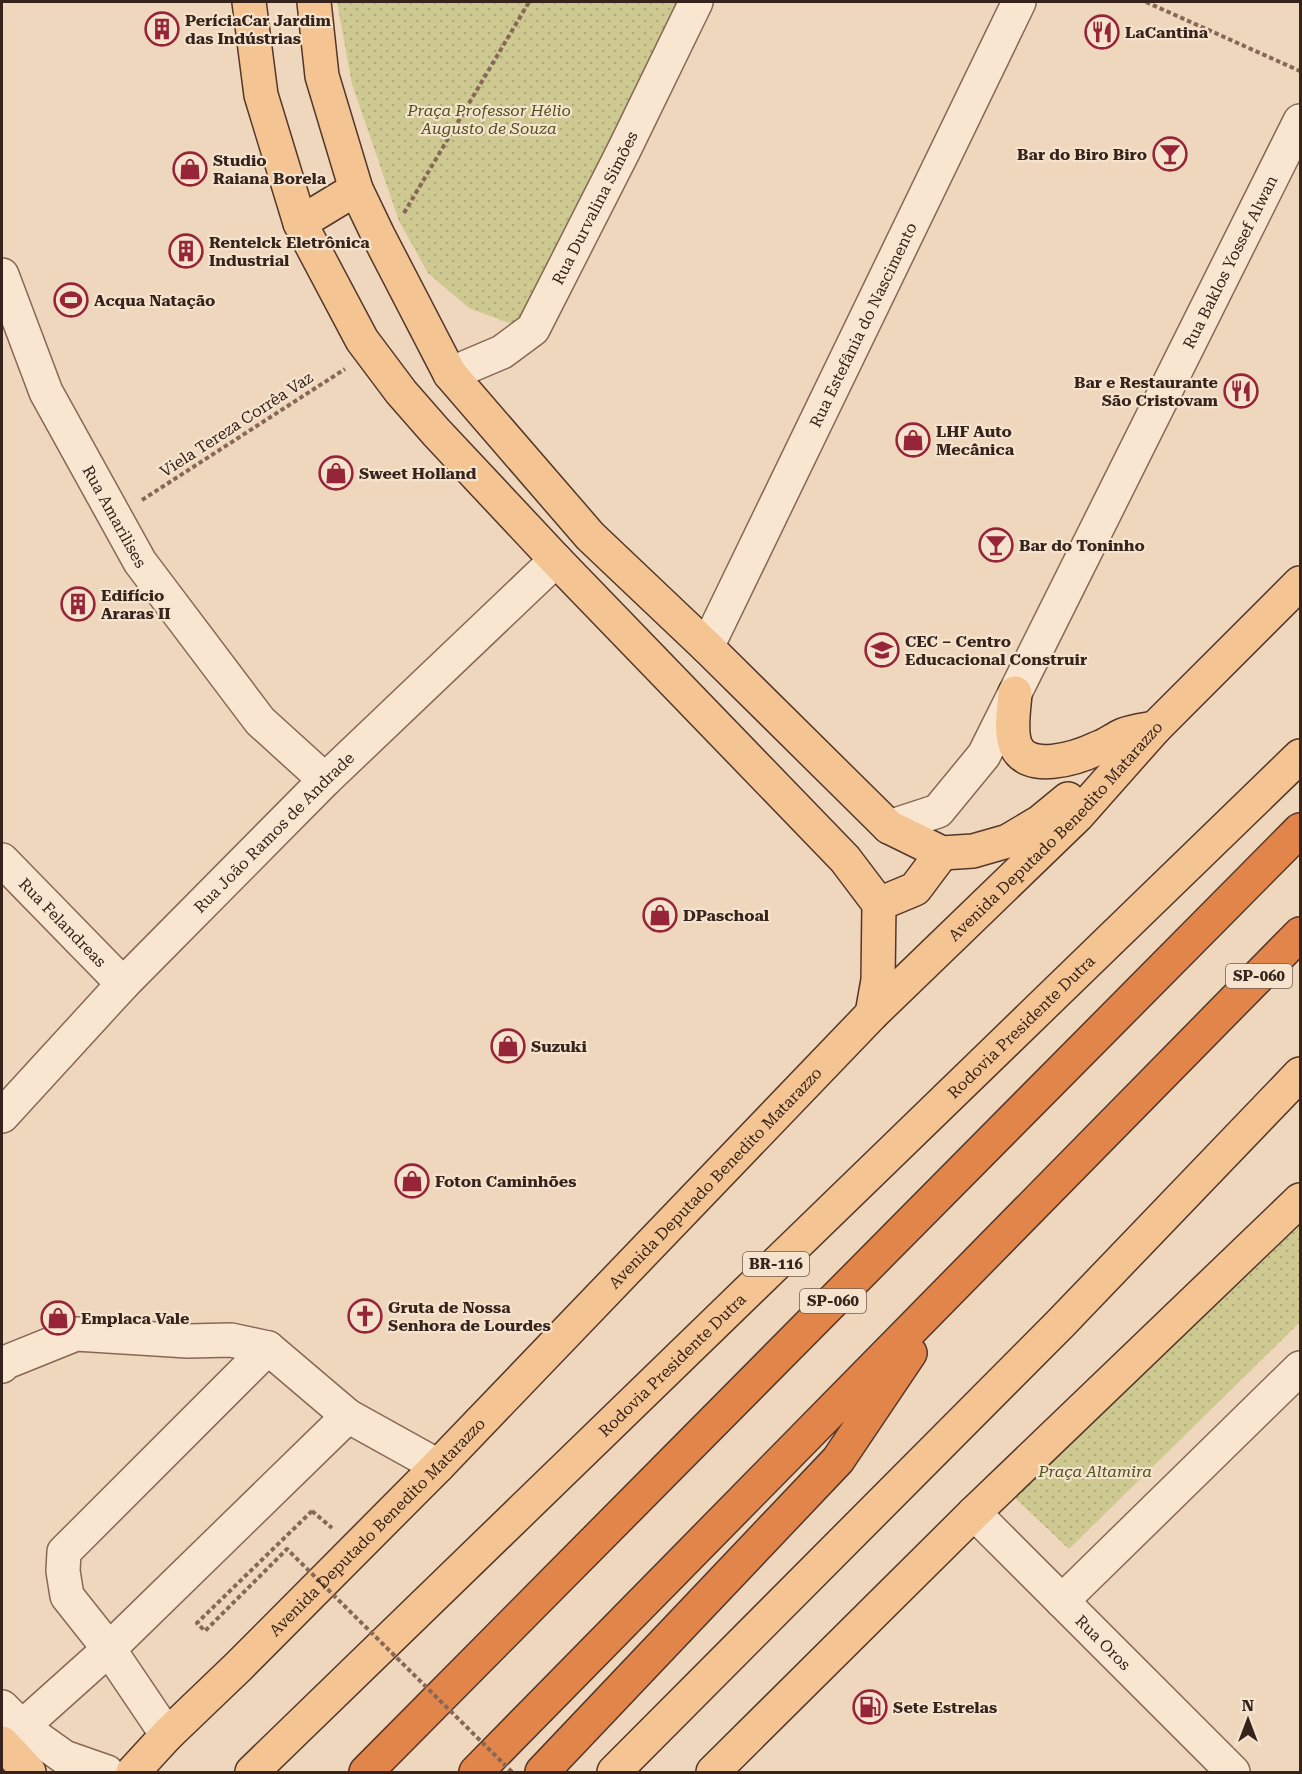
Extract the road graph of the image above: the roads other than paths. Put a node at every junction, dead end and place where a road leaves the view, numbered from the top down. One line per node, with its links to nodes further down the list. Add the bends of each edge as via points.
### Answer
1 (249, 2): 7 (main road, via 261,95)
2 (314, 2): 6 (main road, via 322,76)
3 (696, 2): 9 (street, Rua Durvalina Simões, via 533,329 502,352)
4 (1019, 2): 12 (street, Rua Estefânia do Nascimento)
5 (1300, 121): 13 (street, Rua Baklos Yossef Alwan)
6 (356, 189): 7 (main road); 9 (main road)
7 (300, 223): 10 (main road, via 370,352 436,432)
8 (2, 275): 16 (street, Rua Amarilises, via 46,392 140,562 260,721)
9 (450, 374): 12 (main road, via 590,537)
10 (556, 560): 16 (street, Rua João Ramos de Andrade); 21 (main road, via 845,859)
11 (1300, 583): 14 (main road, Avenida Deputado Benedito Matarazzo)
12 (707, 647): 17 (main road)
13 (1015, 693): 14 (main road, via 1014,743 1024,757 1032,760 1046,762 1082,755 1125,735); 17 (street, Rua Baklos Yossef Alwan, via 984,755 938,811)
14 (1155, 728): 19 (main road, via 1040,822 1008,841 973,851); 24 (main road, Avenida Deputado Benedito Matarazzo, via 1077,816)
15 (1300, 756): 42 (main road, Rodovia Presidente Dutra / BR-116)
16 (325, 780): 23 (street, Rua João Ramos de Andrade)
17 (890, 826): 19 (main road)
18 (1300, 830): 43 (highway, SP-060)
19 (942, 853): 21 (main road, via 915,890)
20 (2, 860): 23 (street, Rua Felandreas)
21 (879, 904): 24 (main road, via 878,980)
22 (1300, 934): 28 (highway, SP-060)
23 (123, 984): 26 (street, Rua João Ramos de Andrade)
24 (872, 1014): 33 (main road, Avenida Deputado Benedito Matarazzo)
25 (1300, 1074): 46 (main road, via 1060,1324)
26 (2, 1116)
27 (1300, 1200): 34 (main road)
28 (959, 1282): 44 (highway, SP-060); 45 (highway, via 838,1460)
29 (268, 1348): 30 (street, via 231,1340 76,1334); 32 (street); 36 (street, via 64,1552 67,1596)
30 (2, 1366)
31 (1300, 1368): 35 (street)
32 (348, 1416): 33 (street); 36 (street)
33 (438, 1466): 38 (main road, Avenida Deputado Benedito Matarazzo)
34 (974, 1513): 35 (street, Rua Oros); 47 (main road)
35 (1062, 1601): 48 (street, Rua Oros)
36 (109, 1649): 37 (street); 38 (street)
37 (8, 1726): 39 (main road); 40 (street, via 64,1757)
38 (167, 1735): 41 (main road, Avenida Deputado Benedito Matarazzo)
39 (29, 1773)
40 (107, 1773)
41 (133, 1773)
42 (252, 1773)
43 (366, 1773)
44 (476, 1773)
45 (542, 1773)
46 (614, 1773)
47 (713, 1773)
48 (1233, 1773)

